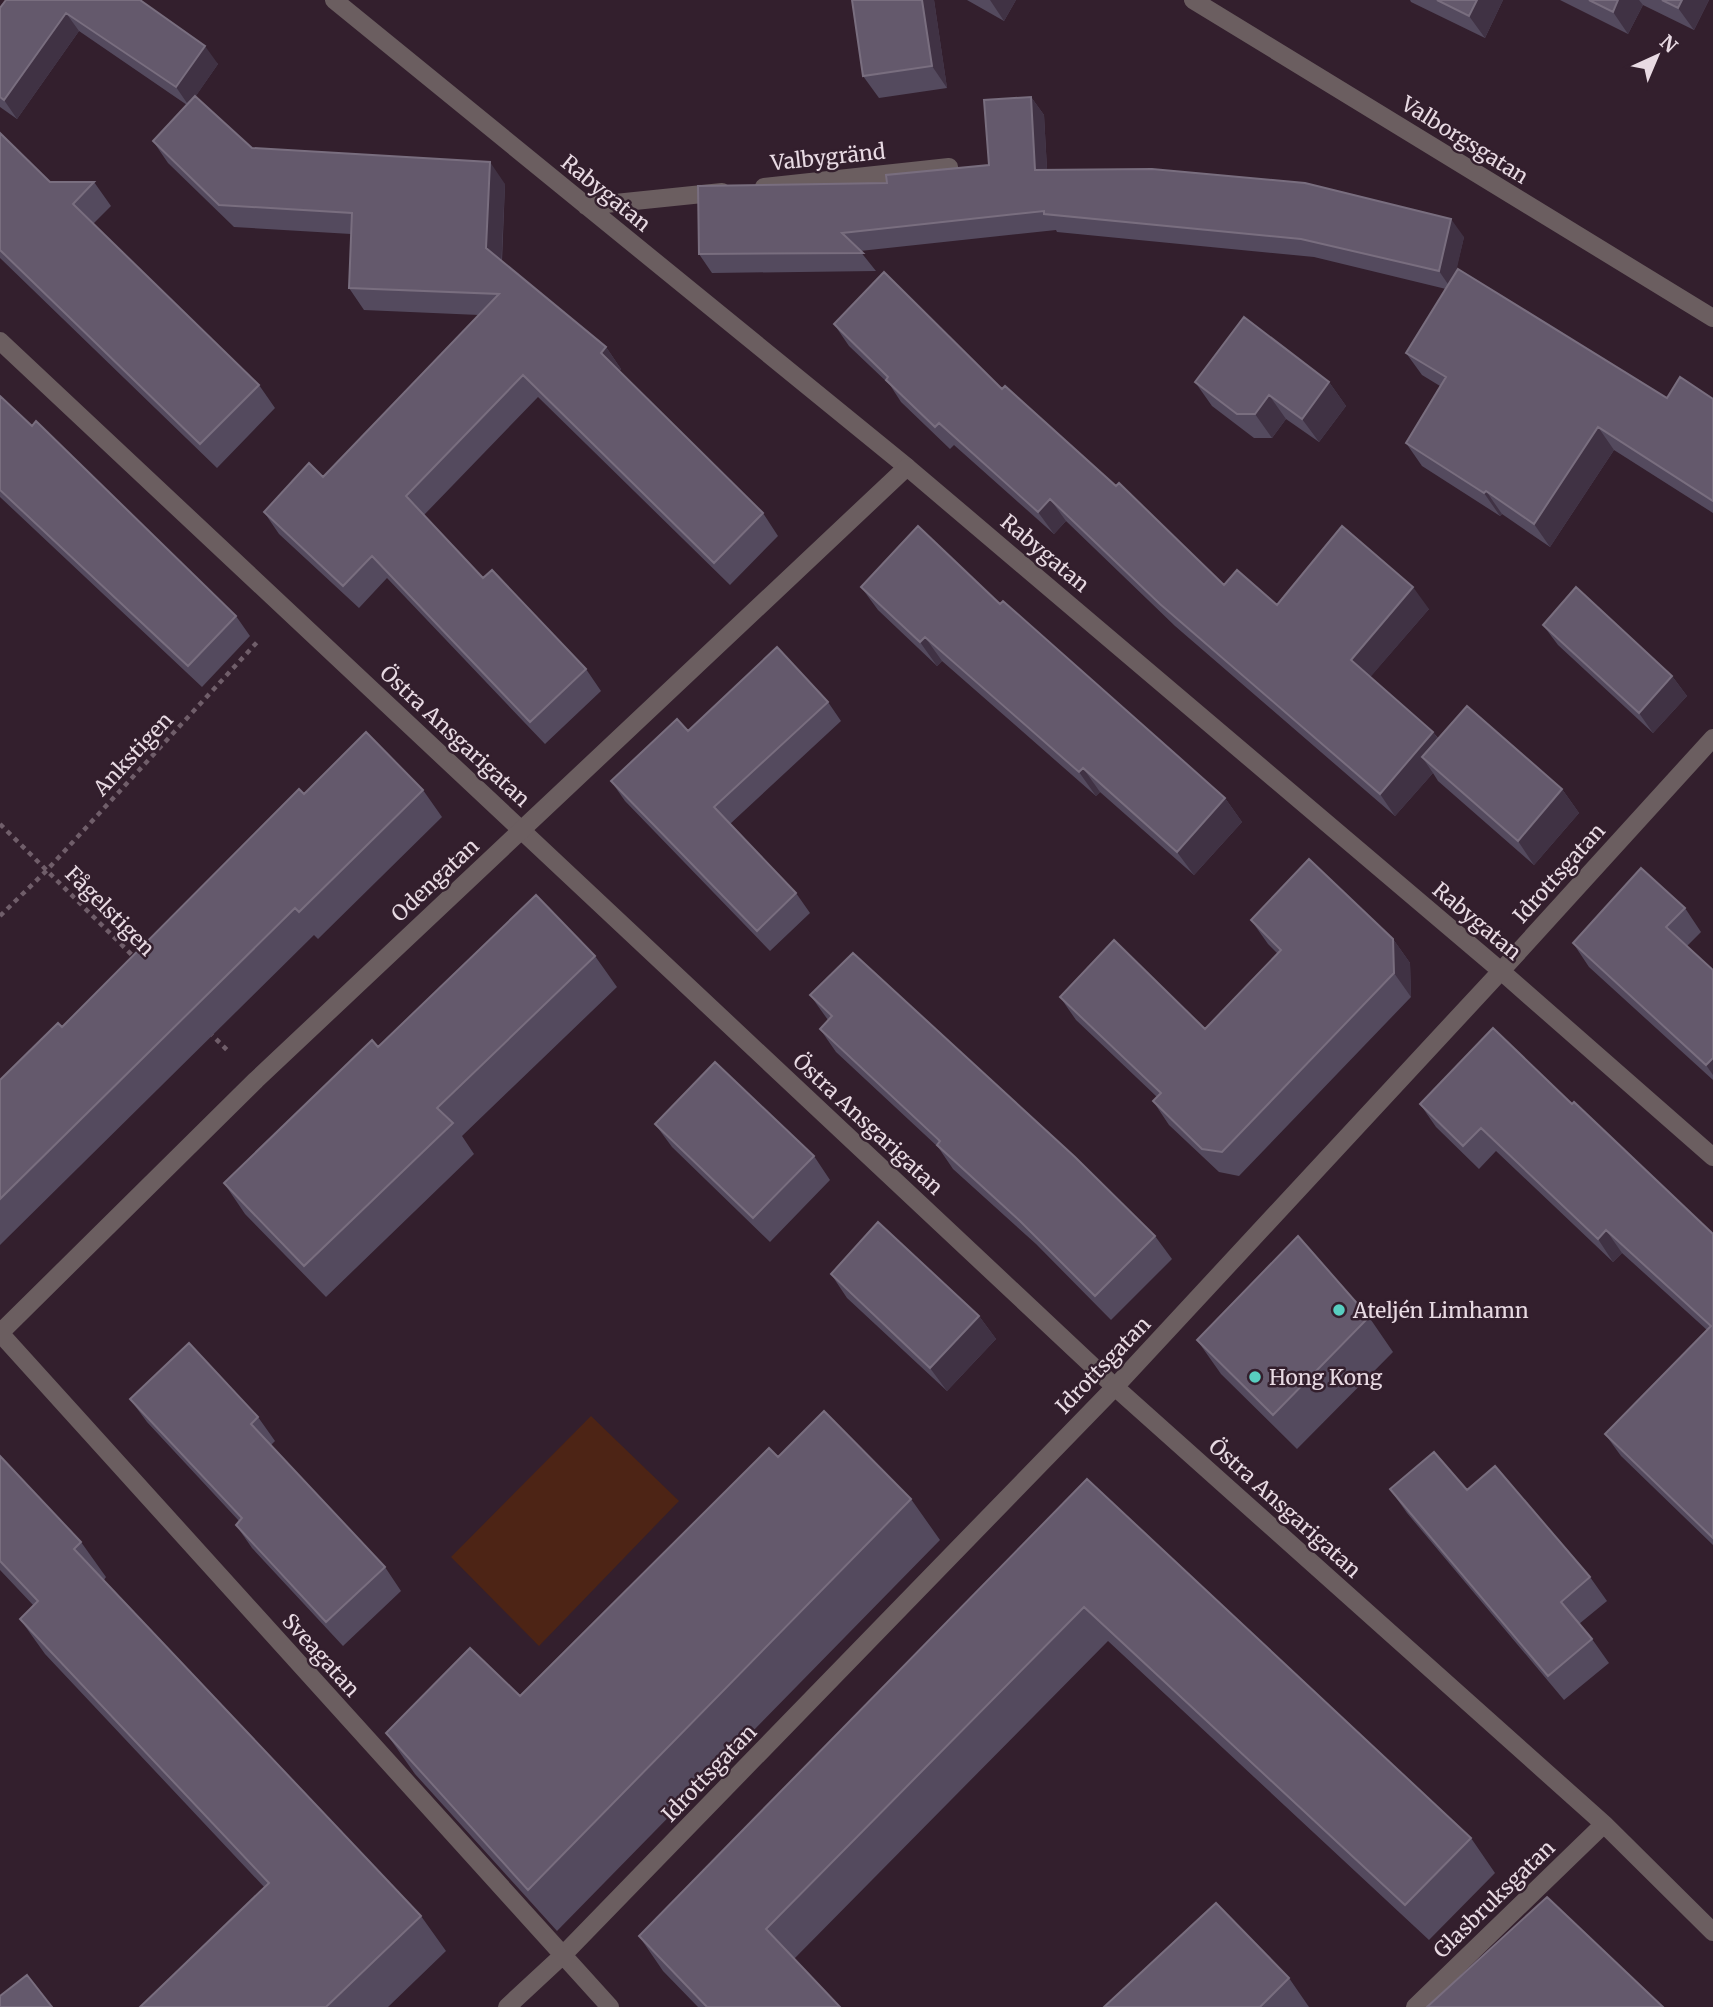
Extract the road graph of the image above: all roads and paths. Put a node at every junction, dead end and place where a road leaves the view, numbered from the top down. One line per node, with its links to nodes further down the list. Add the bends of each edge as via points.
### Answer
1 (334, 0): 4 (street, Rabygatan)
2 (1193, 0): 5 (street, Valborgsgatan)
3 (949, 167): 4 (street, Valbygränd)
4 (586, 206): 7 (street, Rabygatan)
5 (1713, 318)
6 (0, 341): 8 (street, Östra Ansgarigatan)
7 (908, 467): 11 (street, Odengatan); 15 (street, Rabygatan)
8 (287, 610): 11 (street, Östra Ansgarigatan); 12 (path, Ankstigen)
9 (1713, 738): 15 (street, Idrottsgatan)
10 (0, 824): 12 (path, Fågelstigen)
11 (522, 830): 17 (street, Odengatan); 20 (street, Östra Ansgarigatan)
12 (47, 870): 13 (path, Ankstigen); 14 (path, Fågelstigen)
13 (0, 916)
14 (142, 966)
15 (1500, 971): 18 (street, Rabygatan); 20 (street, Idrottsgatan)
16 (199, 1023): 17 (path)
17 (256, 1080): 19 (street, Odengatan)
18 (1713, 1157)
19 (0, 1333): 23 (street, Sveagatan)
20 (1115, 1387): 21 (street, Östra Ansgarigatan); 23 (street, Idrottsgatan)
21 (1604, 1824): 22 (street, Östra Ansgarigatan); 26 (street, Glasbruksgatan)
22 (1713, 1932)
23 (562, 1956): 24 (street, Idrottsgatan); 25 (street, Sveagatan)
24 (507, 2007)
25 (610, 2007)
26 (1415, 2007)

